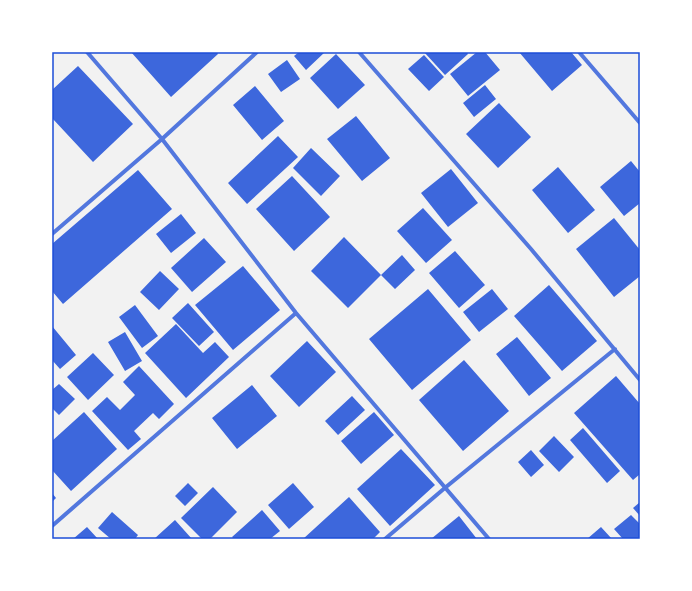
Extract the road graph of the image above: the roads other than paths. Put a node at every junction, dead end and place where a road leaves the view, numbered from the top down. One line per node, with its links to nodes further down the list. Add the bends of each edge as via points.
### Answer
1 (87, 52): 6 (street)
2 (257, 52): 6 (street)
3 (359, 52): 9 (street)
4 (579, 52): 5 (street)
5 (640, 123)
6 (162, 139): 7 (street); 8 (street)
7 (52, 234)
8 (296, 313): 11 (street); 12 (street)
9 (615, 349): 10 (street); 11 (street)
10 (640, 380)
11 (446, 487): 13 (street); 14 (street)
12 (52, 526)
13 (385, 539)
14 (489, 539)

